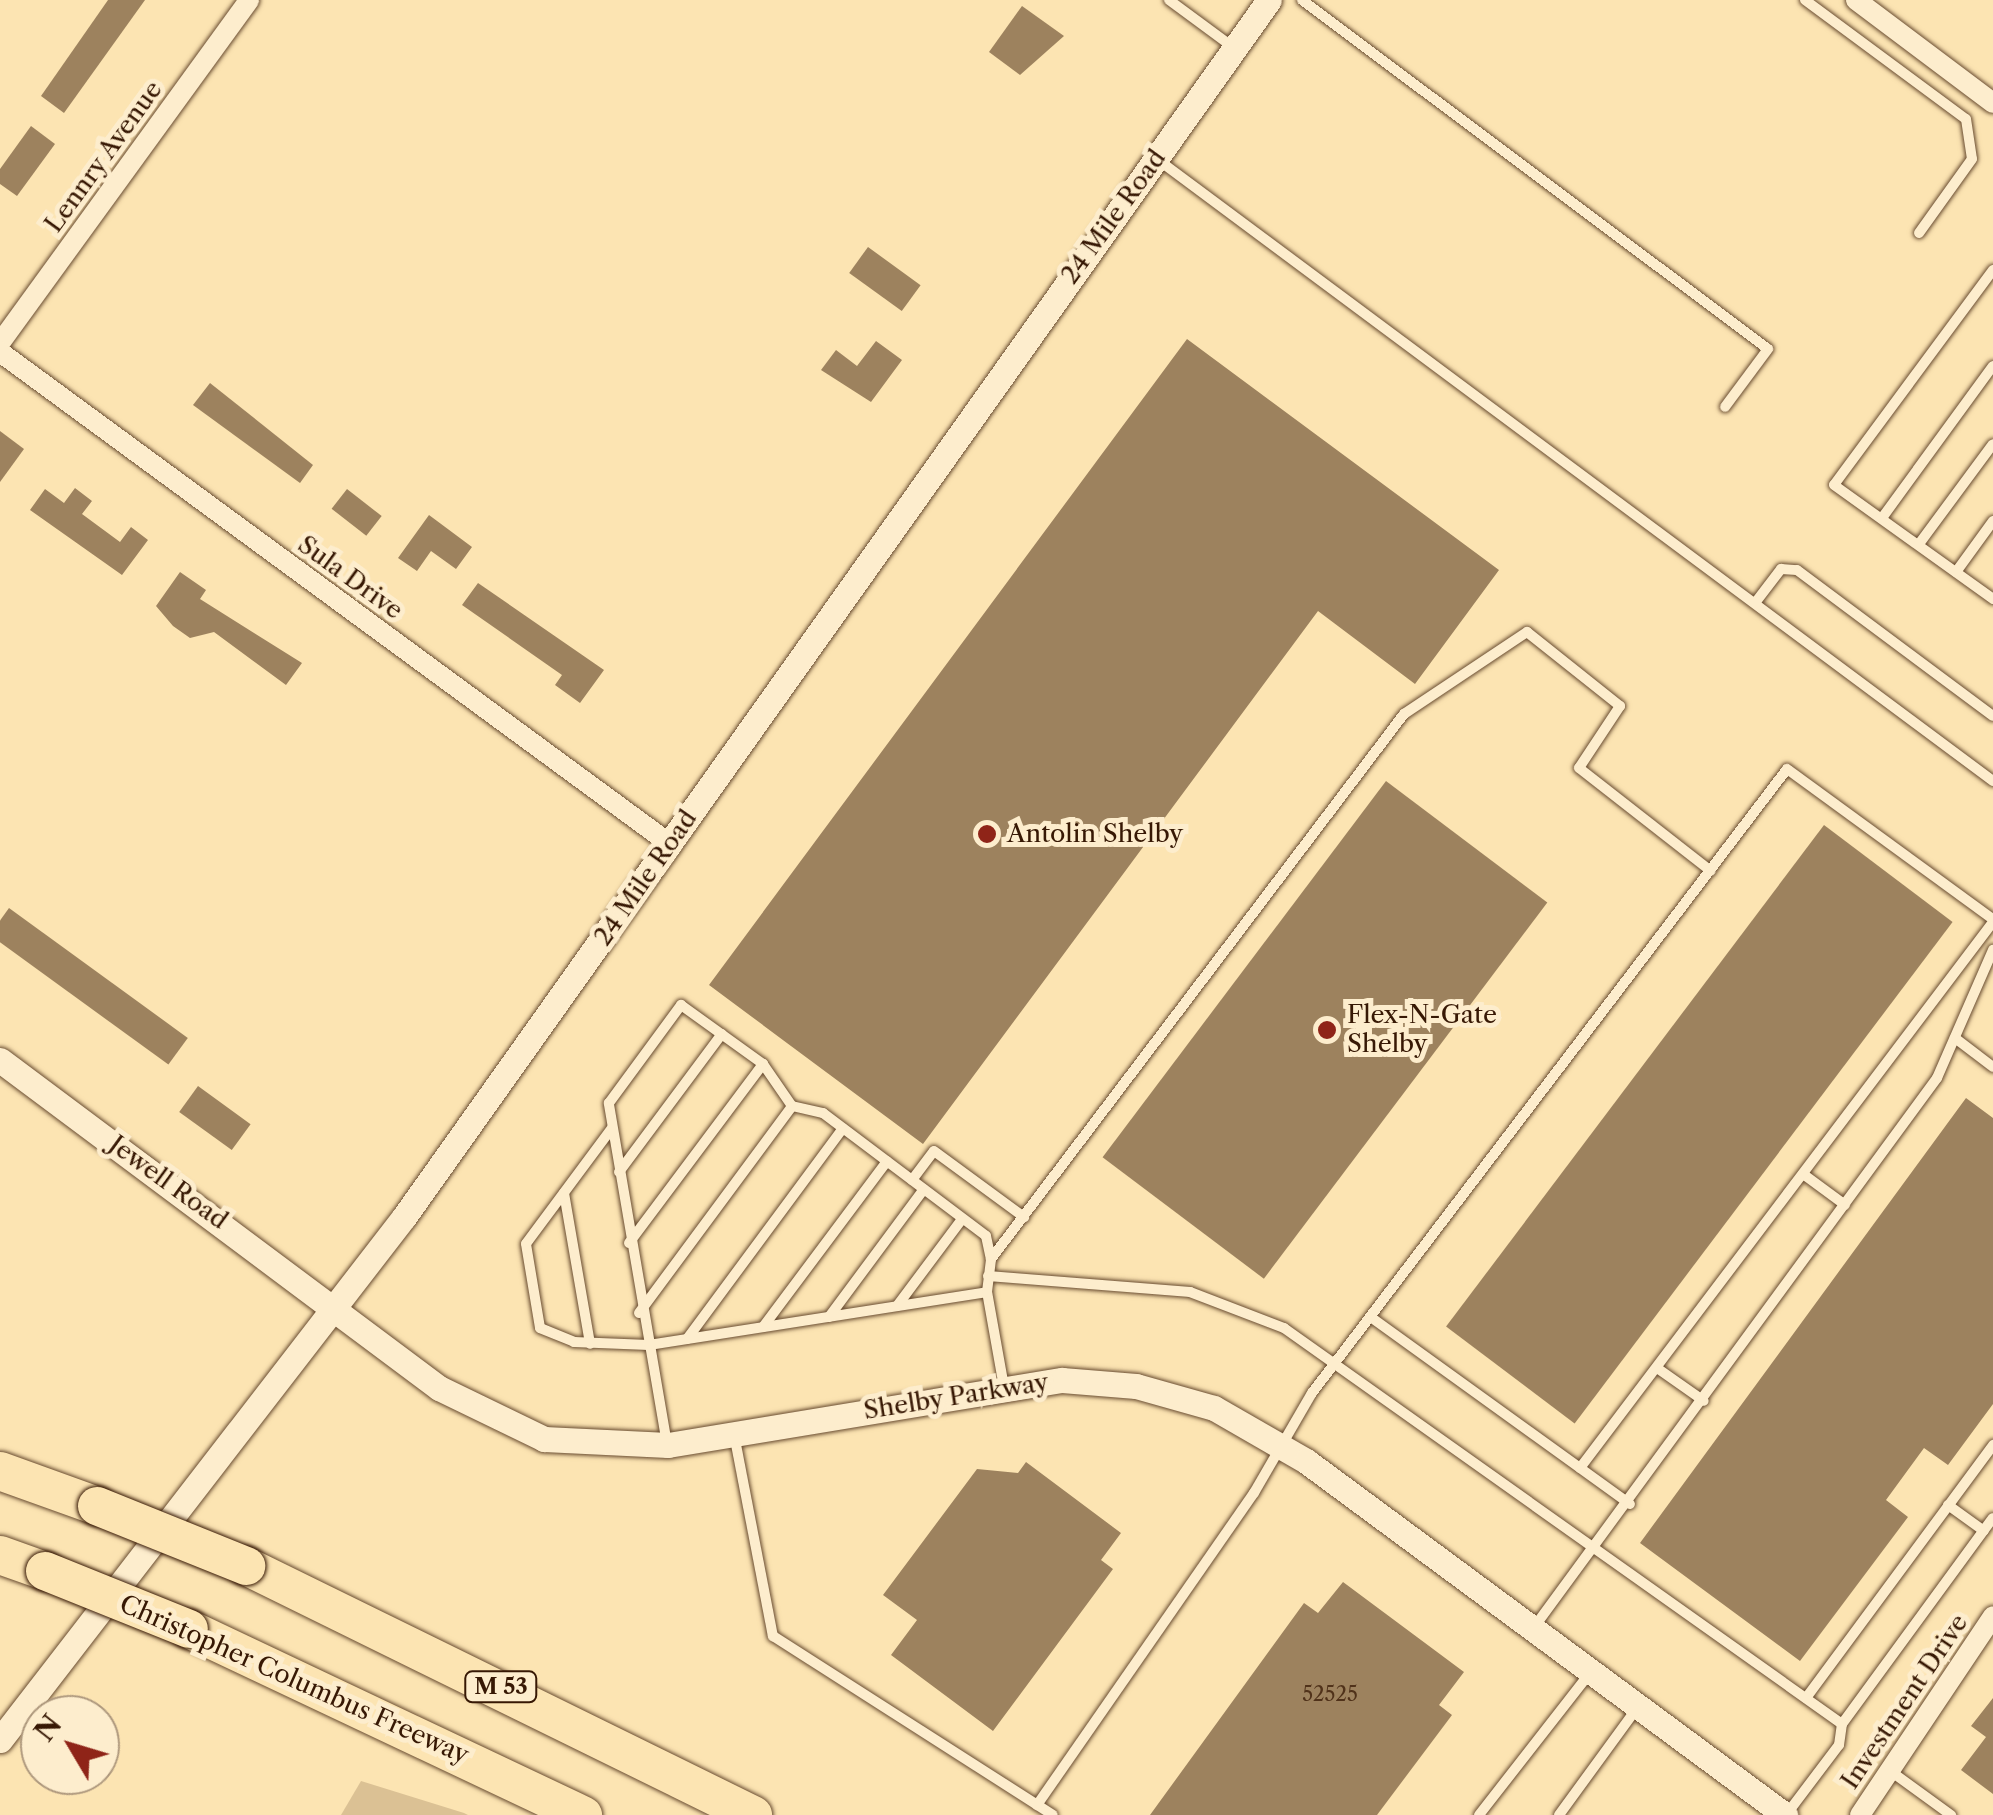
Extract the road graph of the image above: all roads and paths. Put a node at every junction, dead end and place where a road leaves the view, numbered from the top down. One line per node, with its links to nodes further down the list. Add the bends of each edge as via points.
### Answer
1 (249, 0): 12 (street, Lennry Avenue)
2 (1169, 0): 7 (lane)
3 (1269, 0): 7 (street, 24 Mile Road)
4 (1302, 0): 15 (lane, via 1768,349)
5 (1805, 0): 10 (lane, via 1966,119 1972,159)
6 (1856, 0): 8 (street)
7 (1235, 48): 9 (street, 24 Mile Road)
8 (1993, 103)
9 (1156, 159): 22 (lane); 25 (street, 24 Mile Road)
10 (1919, 233)
11 (1993, 270): 17 (lane, via 1834,485)
12 (0, 343)
13 (0, 352): 25 (street, Sula Drive)
14 (1993, 366): 17 (lane)
15 (1724, 407)
16 (1993, 444): 19 (lane)
17 (1882, 518): 19 (lane)
18 (1993, 521): 20 (lane)
19 (1919, 544): 20 (lane)
20 (1956, 572): 21 (lane)
21 (1992, 596)
22 (1755, 603): 23 (lane, via 1780,569 1797,570); 24 (lane)
23 (1993, 716)
24 (1993, 781)
25 (670, 844): 51 (street, 24 Mile Road)
26 (1711, 871): 27 (lane, via 1788,769); 44 (lane, via 1578,768 1620,706 1527,632 1404,714); 54 (lane)
27 (1993, 921): 39 (lane)
28 (1993, 950): 30 (lane)
29 (722, 1034): 32 (lane); 35 (lane, via 680,1005 609,1103); 38 (lane)
30 (1954, 1038): 33 (lane); 43 (lane, via 1938,1078)
31 (0, 1060): 51 (street, Jewell Road)
32 (763, 1064): 34 (lane); 46 (lane)
33 (1993, 1067)
34 (792, 1106): 36 (lane); 52 (lane)
35 (612, 1128): 38 (lane); 42 (lane)
36 (843, 1128): 37 (lane); 56 (lane)
37 (887, 1161): 40 (lane); 55 (lane)
38 (619, 1172): 46 (lane)
39 (1803, 1174): 43 (lane); 60 (lane)
40 (912, 1180): 41 (lane); 44 (lane, via 934,1151)
41 (924, 1189): 45 (lane); 53 (lane)
42 (564, 1193): 57 (lane); 57 (lane, via 526,1244 540,1328)
43 (1846, 1205): 62 (lane)
44 (1024, 1217): 47 (lane)
45 (962, 1219): 47 (lane, via 986,1236); 50 (lane)
46 (629, 1243): 52 (lane)
47 (991, 1260): 48 (lane)
48 (988, 1276): 49 (lane); 59 (lane, via 1190,1292)
49 (987, 1292): 50 (lane); 61 (lane)
50 (897, 1306): 53 (lane)
51 (334, 1310): 64 (street, Shelby Parkway, via 503,1424 586,1446); 81 (street, 24 Mile Road)
52 (640, 1312): 58 (lane)
53 (828, 1317): 55 (lane)
54 (1372, 1318): 59 (lane); 67 (lane)
55 (763, 1327): 56 (lane)
56 (687, 1339): 58 (lane)
57 (590, 1344): 58 (lane)
58 (649, 1345): 64 (lane)
59 (1337, 1359): 65 (lane); 73 (lane)
60 (1656, 1368): 62 (lane); 67 (lane)
61 (1004, 1387): 63 (street, Shelby Parkway); 65 (street, Shelby Parkway, via 1087,1381 1161,1391)
62 (1704, 1401): 69 (lane)
63 (733, 1433): 64 (street, Shelby Parkway); 83 (lane, via 772,1636)
64 (668, 1445)
65 (1282, 1445): 76 (street, Shelby Parkway); 83 (lane)
66 (1993, 1445): 70 (lane)
67 (1580, 1468): 69 (lane)
68 (0, 1471): 85 (highway, M 53, bridge, via 246,1566)
69 (1630, 1504): 73 (lane)
70 (1948, 1505): 72 (lane); 78 (lane)
71 (1993, 1518): 72 (lane)
72 (1984, 1530): 80 (lane)
73 (1594, 1547): 76 (lane); 78 (lane)
74 (0, 1555): 84 (highway, Christopher Columbus Freeway, bridge, via 188,1628)
75 (1993, 1616): 82 (street, Investment Drive)
76 (1532, 1630): 77 (street, Shelby Parkway)
77 (1590, 1672): 79 (street, Shelby Parkway); 87 (lane)
78 (1806, 1698): 80 (lane)
79 (1638, 1708): 88 (lane); 89 (street, Shelby Parkway)
80 (1842, 1724): 89 (lane, via 1839,1745)
81 (0, 1740)
82 (1889, 1770): 90 (street, Investment Drive); 91 (lane)
83 (1037, 1805): 86 (lane)
84 (583, 1815)
85 (752, 1815)
86 (1053, 1815)
87 (1479, 1815)
88 (1558, 1815)
89 (1785, 1815)
90 (1860, 1815)
91 (1951, 1815)

